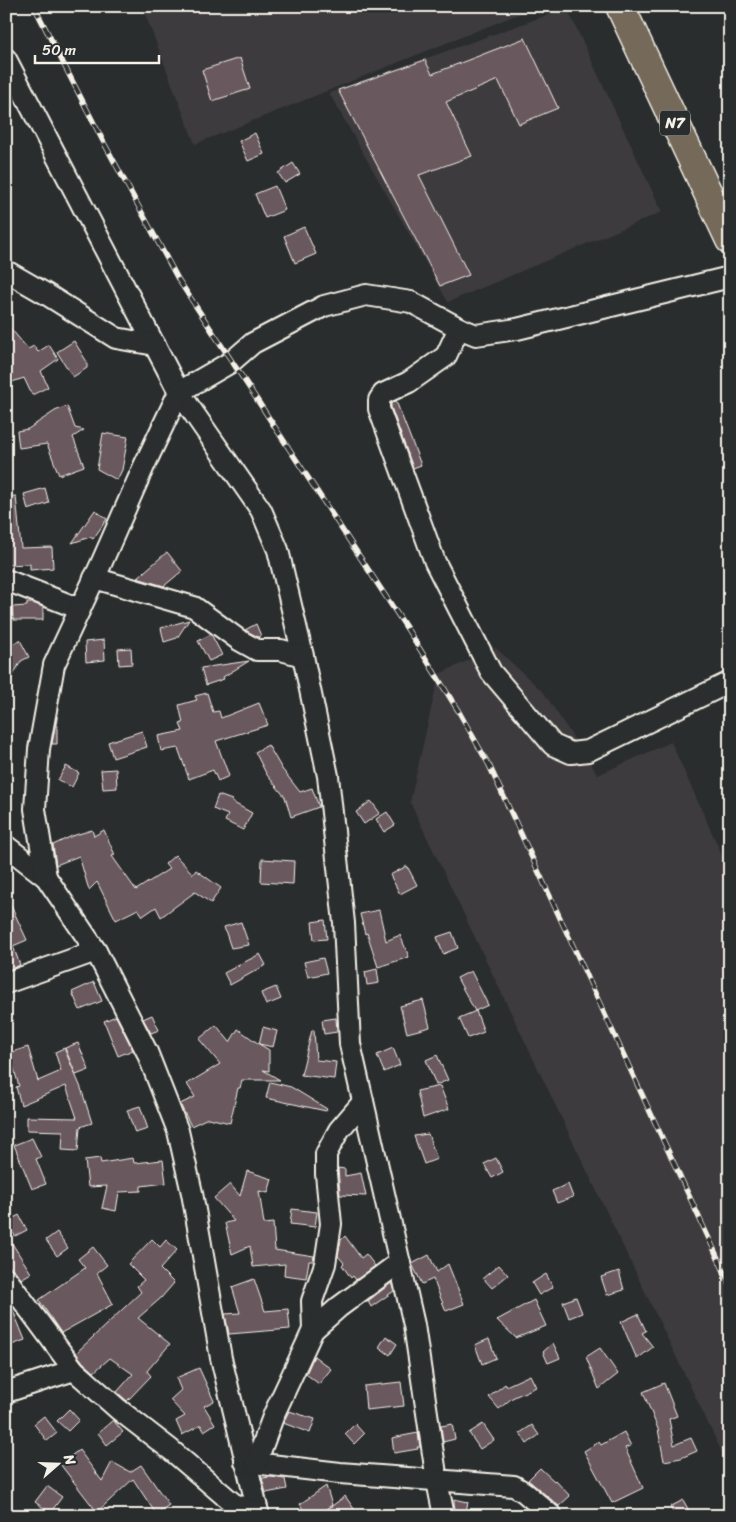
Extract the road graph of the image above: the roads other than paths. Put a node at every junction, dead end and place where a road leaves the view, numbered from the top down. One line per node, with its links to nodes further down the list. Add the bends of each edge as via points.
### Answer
1 (620, 6): 3 (highway, N7)
2 (6, 60): 7 (street)
3 (730, 240)
4 (6, 271): 7 (street, via 116,338)
5 (730, 277): 6 (street, via 517,329 476,335)
6 (459, 328): 8 (street, via 411,302 366,295 324,306 253,343 231,362); 13 (street, via 446,356 409,382 383,394 379,409 435,562 491,672 553,744 572,754 588,751)
7 (155, 345): 8 (street)
8 (179, 392): 9 (street); 12 (street, via 260,510 278,550)
9 (94, 578): 11 (street); 12 (street, via 194,607 256,650 281,650)
10 (6, 580): 11 (street)
11 (80, 609): 15 (street, via 54,665 39,749 36,809)
12 (303, 656): 18 (street, via 328,776 344,923 350,1044)
13 (730, 682)
14 (6, 846): 15 (street)
15 (46, 878): 16 (street)
16 (96, 951): 17 (street); 24 (street, via 147,1052 178,1131 221,1358)
17 (6, 983)
18 (363, 1102): 19 (street); 21 (street, via 339,1130 326,1154 332,1224 325,1264 312,1301)
19 (400, 1262): 21 (street); 25 (street, via 414,1325)
20 (6, 1278): 22 (street)
21 (313, 1330): 24 (street)
22 (74, 1370): 23 (street); 26 (street, via 171,1450)
23 (6, 1392)
24 (251, 1463): 25 (street); 27 (street)
25 (437, 1481): 28 (street); 29 (street, via 514,1486)
26 (232, 1510): 27 (street)
27 (259, 1514)
28 (444, 1516)
29 (552, 1516)

